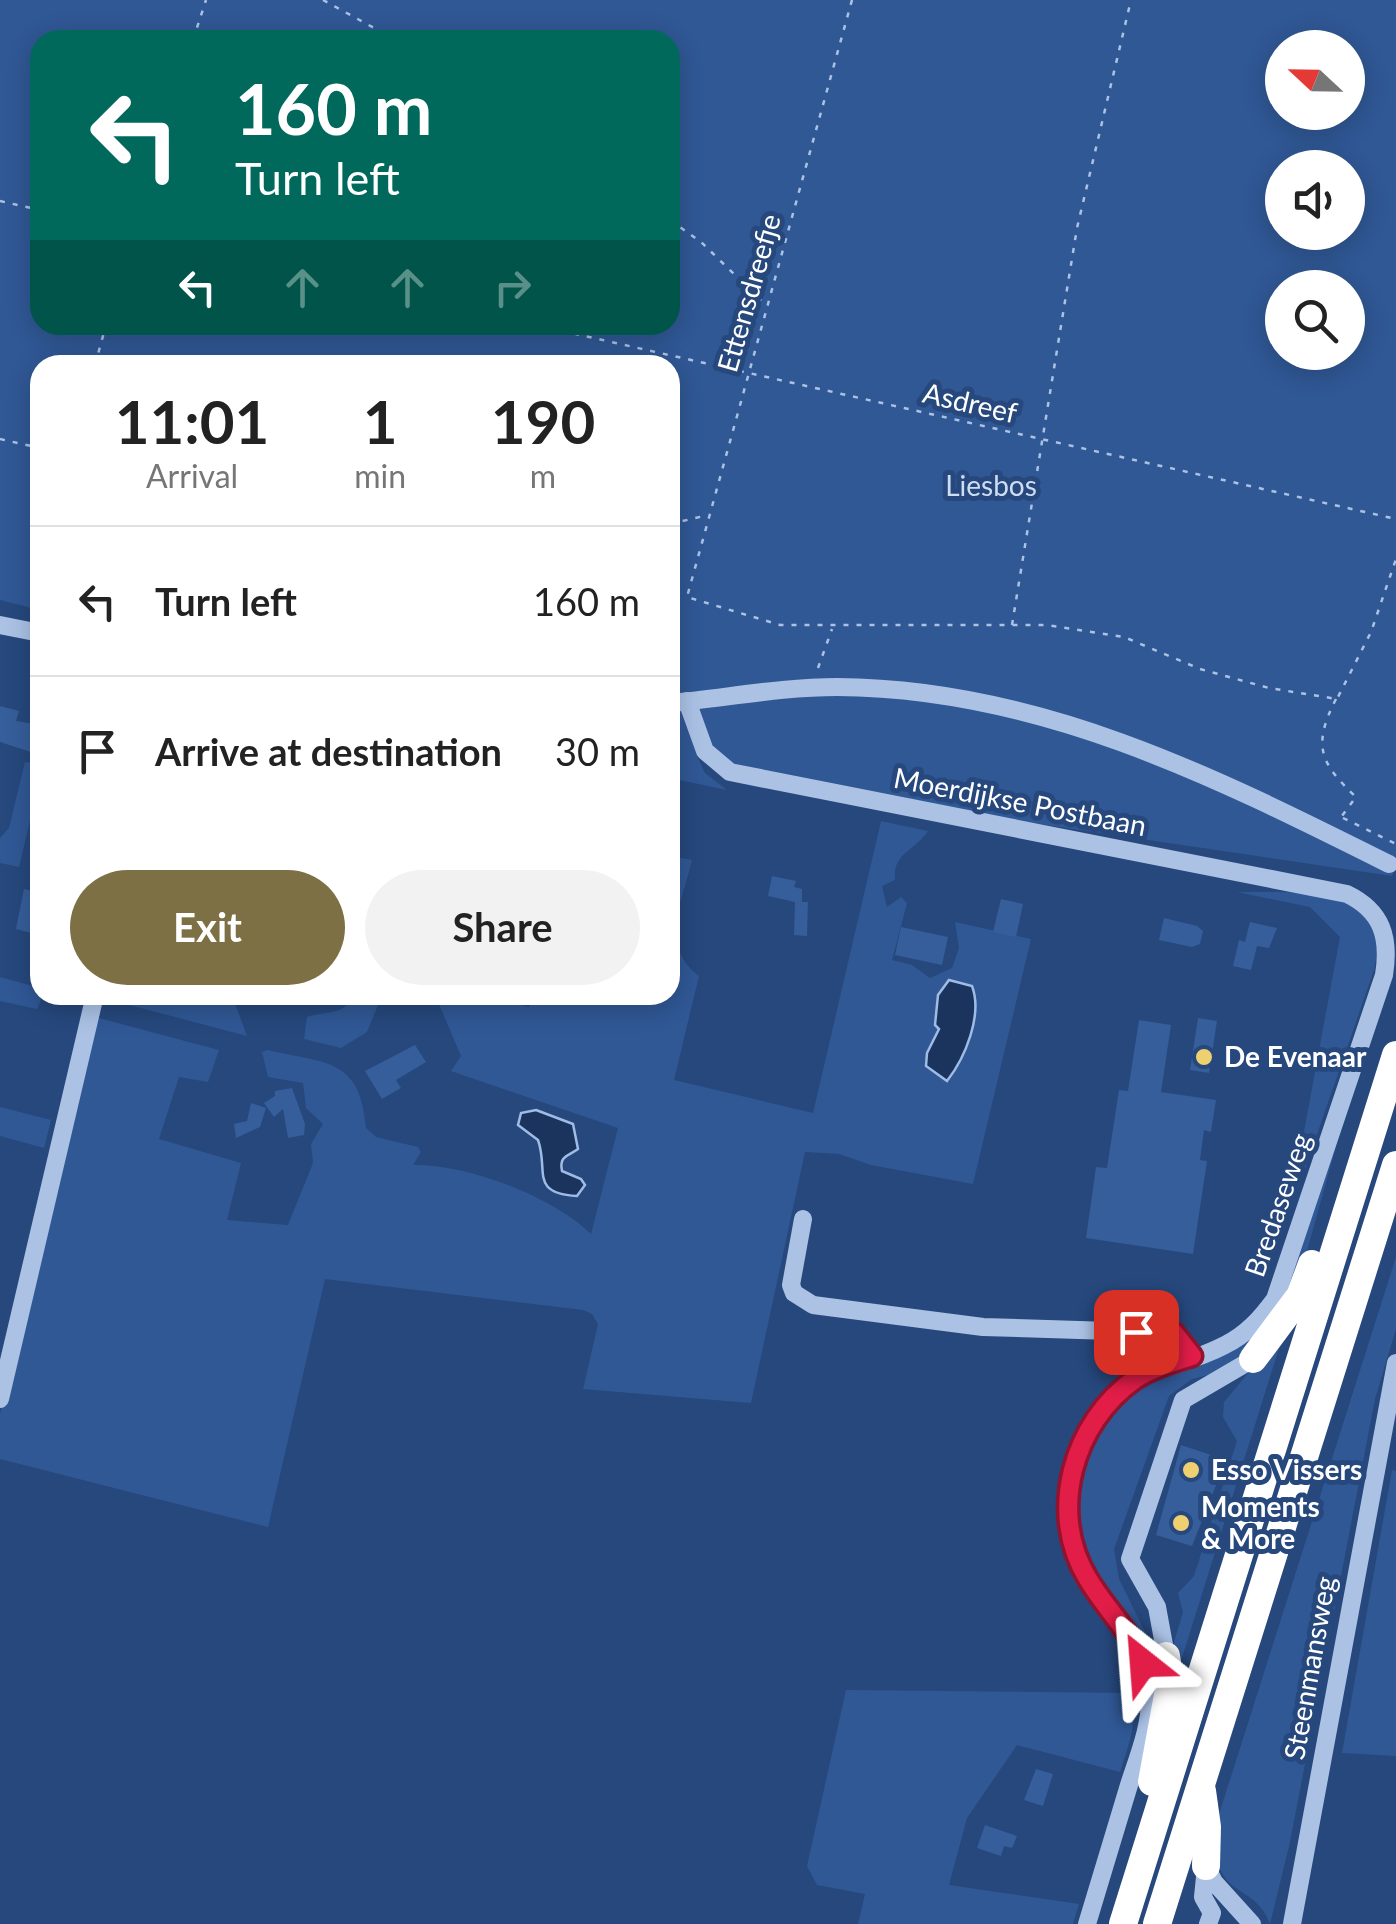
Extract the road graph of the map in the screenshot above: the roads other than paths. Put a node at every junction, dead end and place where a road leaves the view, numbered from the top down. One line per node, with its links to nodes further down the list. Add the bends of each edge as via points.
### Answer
1 (0, 625): 2 (street)
2 (30, 632)
3 (680, 702): 5 (street, Moerdijkse Postbaan, via 836,687 1016,708 1174,760)
4 (680, 706): 6 (street, Moerdijkse Postbaan, via 706,752 730,772 1346,894)
5 (1389, 864)
6 (1378, 916): 12 (street, Bredaseweg, via 1386,937 1384,975 1275,1299 1243,1335)
7 (93, 1005): 15 (street)
8 (1396, 1055): 9 (highway)
9 (1375, 1121): 13 (highway, via 1337,1195 1300,1296); 19 (highway)
10 (1396, 1165): 17 (highway)
11 (803, 1219): 12 (street, via 792,1284 794,1293 813,1304 983,1327 1174,1333)
12 (1192, 1356): 21 (street, Bredaseweg, via 1136,1378 1108,1401 1075,1458 1069,1487 1075,1550 1087,1578 1130,1632 1150,1692 1141,1747)
13 (1254, 1358): 16 (street, via 1183,1400 1130,1559 1157,1607)
14 (1396, 1364): 25 (street, Steenmansweg)
15 (0, 1399)
16 (1166, 1656): 19 (highway, via 1170,1684)
17 (1201, 1784): 18 (highway); 23 (highway)
18 (1206, 1866): 20 (street, via 1204,1897); 24 (street)
19 (1133, 1892): 22 (highway)
20 (1214, 1920)
21 (1087, 1924)
22 (1123, 1924)
23 (1157, 1924)
24 (1252, 1924)
25 (1292, 1924)

